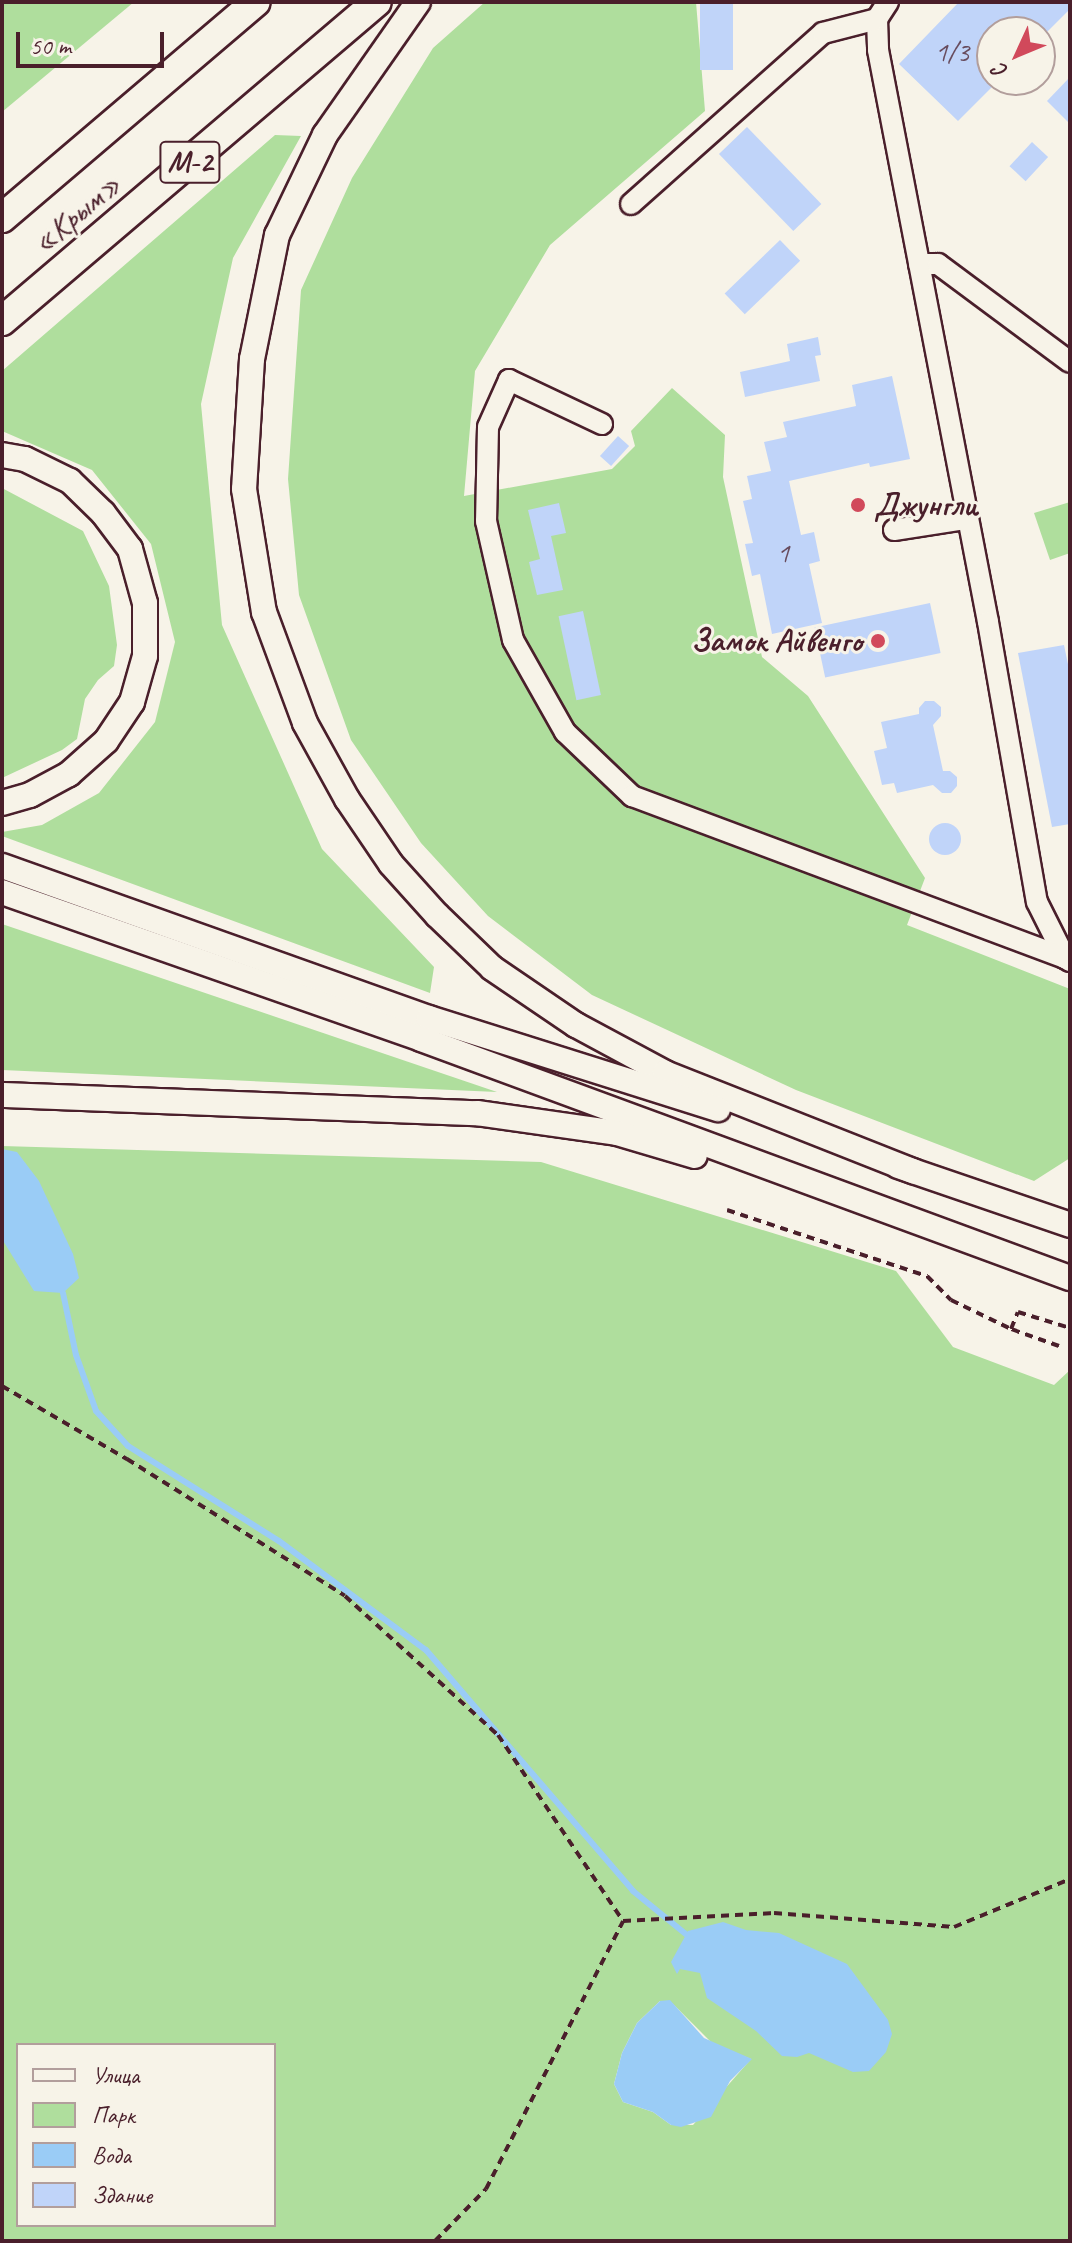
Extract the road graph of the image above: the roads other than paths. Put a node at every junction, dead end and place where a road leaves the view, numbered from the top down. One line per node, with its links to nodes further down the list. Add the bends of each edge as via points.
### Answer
1 (256, 2): 6 (highway, «Крым» / М-2)
2 (377, 2): 8 (highway, «Крым» / М-2)
3 (418, 2): 19 (main road, via 325,135 277,235 252,359 244,489 264,612 305,723 391,864 492,968 576,1025 665,1073)
4 (882, 10): 5 (lane, via 823,33); 7 (lane, via 878,50)
5 (631, 204)
6 (2, 218)
7 (919, 264): 9 (lane, via 938,264); 12 (lane)
8 (2, 321)
9 (1070, 362)
10 (602, 424): 17 (lane, via 509,380 488,427 486,521 513,640 565,732 632,796)
11 (2, 455): 14 (main road, via 25,459 70,481 103,513 130,549 145,603 145,656 132,702 106,741 69,774)
12 (966, 519): 13 (lane); 17 (lane, via 1037,902)
13 (894, 530)
14 (2, 803)
15 (2, 866): 19 (main road, via 429,1018)
16 (2, 892): 20 (main road)
17 (1067, 959)
18 (2, 1095): 20 (main road, via 477,1113 617,1133)
19 (913, 1171): 21 (main road)
20 (897, 1215): 22 (main road)
21 (1070, 1225)
22 (1070, 1278)

